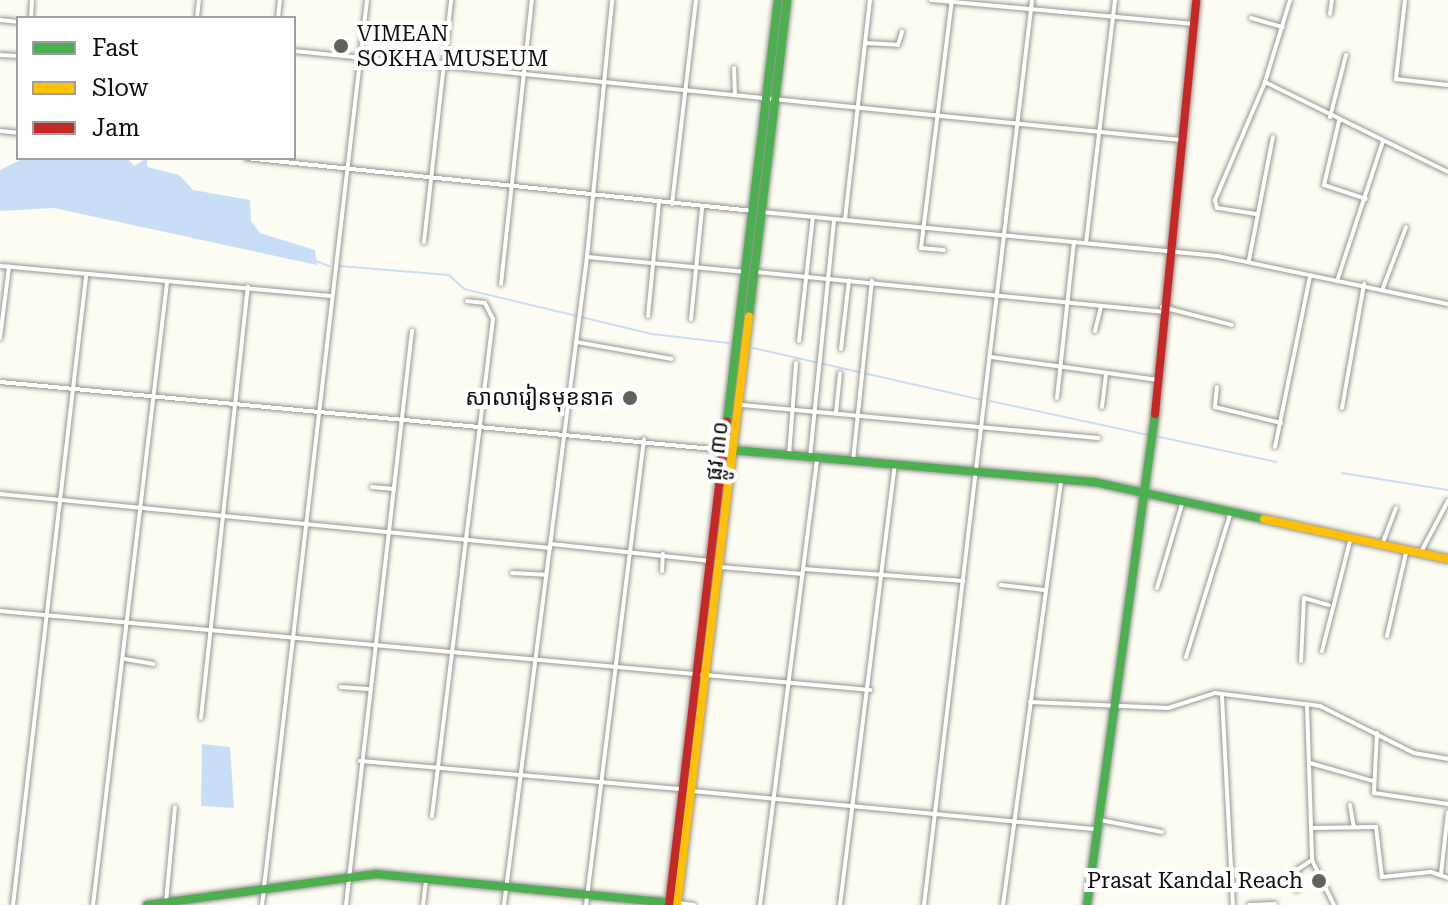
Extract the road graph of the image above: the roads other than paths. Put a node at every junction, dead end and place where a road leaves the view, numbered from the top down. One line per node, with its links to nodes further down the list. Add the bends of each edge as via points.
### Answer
1 (367, 0): 27 (street)
2 (451, 0): 28 (street)
3 (532, 0): 30 (street)
4 (612, 0): 32 (street)
5 (696, 0): 34 (street)
6 (778, 0): 36 (street, ផ្លូវ ៣០)
7 (787, 0): 36 (street, ផ្លូវ ៣០)
8 (870, 0): 24 (street)
9 (931, 0): 16 (street)
10 (1032, 0): 17 (street)
11 (1115, 0): 20 (street)
12 (1196, 0): 21 (street)
13 (1290, 0): 22 (street)
14 (1332, 0): 18 (street)
15 (1405, 0): 33 (street, via 1396,79)
16 (952, 1): 17 (street); 38 (street)
17 (1031, 10): 20 (street); 41 (street)
18 (1330, 14)
19 (1251, 18): 22 (street)
20 (1114, 19): 21 (street); 42 (street)
21 (1194, 24): 44 (street)
22 (1283, 27): 31 (street)
23 (902, 32): 24 (street, via 898,45)
24 (865, 43): 37 (street)
25 (296, 51): 27 (street)
26 (1346, 55): 39 (street)
27 (360, 59): 28 (street); 47 (street)
28 (444, 65): 30 (street); 49 (street)
29 (734, 68): 35 (street)
30 (524, 75): 32 (street); 50 (street)
31 (1265, 82): 39 (street); 58 (street, via 1215,200 1217,208)
32 (604, 84): 34 (street); 51 (street)
33 (1448, 85)
34 (684, 91): 35 (street); 54 (street)
35 (735, 94): 36 (street)
36 (770, 98): 37 (street); 56 (street, ផ្លូវ ៣០); 57 (street, ផ្លូវ ៣០)
37 (858, 106): 38 (street); 61 (street)
38 (939, 114): 41 (street); 63 (street)
39 (1330, 117): 40 (street)
40 (1339, 121): 45 (street); 52 (street, via 1324,185)
41 (1017, 122): 42 (street); 64 (street)
42 (1097, 130): 44 (street); 67 (street)
43 (1273, 137): 58 (street)
44 (1181, 140): 69 (street)
45 (1383, 141): 48 (street); 52 (street)
46 (273, 160): 47 (street)
47 (346, 171): 49 (street); 90 (street)
48 (1448, 172)
49 (431, 179): 50 (street); 65 (street)
50 (510, 188): 51 (street); 85 (street)
51 (592, 195): 53 (street); 70 (street)
52 (1366, 199): 82 (street)
53 (659, 202): 54 (street); 72 (street)
54 (672, 204): 55 (street)
55 (702, 208): 56 (street); 75 (street)
56 (752, 211): 57 (street); 76 (street, ផ្លូវ ៣០)
57 (762, 212): 59 (street); 76 (street, ផ្លូវ ៣០)
58 (1256, 214): 71 (street)
59 (813, 217): 60 (street); 77 (street)
60 (834, 219): 61 (street); 80 (street)
61 (845, 219): 63 (street)
62 (1406, 227): 88 (street)
63 (924, 228): 64 (street); 68 (street, via 921,248)
64 (1005, 236): 66 (street); 89 (street)
65 (424, 242)
66 (1074, 242): 67 (street); 92 (street)
67 (1086, 243): 69 (street)
68 (944, 250)
69 (1168, 250): 71 (street); 95 (street)
70 (587, 257): 72 (street); 103 (street)
71 (1249, 260): 78 (street)
72 (652, 263): 75 (street); 96 (street)
73 (0, 266): 74 (street)
74 (9, 267): 79 (street); 101 (street)
75 (696, 268): 76 (street); 97 (street)
76 (751, 272): 77 (street); 118 (street, ផ្លូវ ៣០); 134 (street, ផ្លូវ ៣០)
77 (807, 276): 80 (street); 102 (street)
78 (1310, 276): 82 (street); 127 (street)
79 (86, 277): 84 (street); 114 (street)
80 (830, 277): 81 (street); 123 (street)
81 (849, 279): 83 (street); 104 (street)
82 (1338, 279): 86 (street)
83 (872, 281): 89 (street); 125 (street)
84 (167, 283): 87 (street); 115 (street)
85 (501, 284)
86 (1364, 284): 88 (street); 120 (street)
87 (248, 287): 90 (street); 117 (street)
88 (1383, 288): 93 (street)
89 (1000, 294): 92 (street); 105 (street)
90 (332, 296): 122 (street)
91 (467, 301): 129 (street, via 477,299 493,313)
92 (1070, 303): 94 (street); 108 (street)
93 (1448, 304)
94 (1101, 306): 95 (street); 100 (street)
95 (1162, 310): 98 (street); 111 (street)
96 (648, 316)
97 (691, 319)
98 (1232, 325)
99 (412, 331): 126 (street)
100 (1095, 331)
101 (0, 338)
102 (799, 341)
103 (576, 342): 106 (street); 130 (street)
104 (841, 349)
105 (991, 357): 108 (street); 128 (street)
106 (672, 359)
107 (796, 363): 121 (street)
108 (1060, 368): 110 (street); 116 (street)
109 (840, 373): 124 (street)
110 (1106, 374): 111 (street); 119 (street)
111 (1158, 380): 143 (street)
112 (0, 382): 114 (street)
113 (1217, 387): 127 (street, via 1215,407)
114 (74, 388): 115 (street); 145 (street)
115 (155, 395): 117 (street); 148 (street)
116 (1057, 398)
117 (235, 403): 122 (street); 151 (street)
118 (741, 405): 121 (street); 134 (street, ផ្លូវ ៣០)
119 (1102, 407)
120 (1342, 408)
121 (792, 410): 123 (street); 135 (street)
122 (321, 412): 126 (street); 152 (street)
123 (813, 412): 124 (street); 136 (street)
124 (836, 413): 125 (street)
125 (859, 415): 128 (street); 137 (street)
126 (404, 420): 129 (street); 142 (street)
127 (1281, 423): 133 (street)
128 (982, 425): 131 (street); 139 (street)
129 (484, 427): 130 (street); 155 (street)
130 (564, 433): 132 (street); 157 (street)
131 (1098, 438)
132 (644, 440): 134 (street); 159 (street)
133 (1275, 447)
134 (731, 450): 135 (street); 163 (street, ផ្លូវ ៣០)
135 (789, 455): 136 (street)
136 (814, 457): 137 (street); 165 (street)
137 (853, 461): 138 (street)
138 (895, 464): 139 (street); 168 (street)
139 (977, 471): 140 (street); 169 (street)
140 (1061, 479): 143 (street); 172 (street)
141 (372, 487): 142 (street)
142 (395, 489): 153 (street)
143 (1142, 492): 146 (street); 197 (street)
144 (0, 494): 145 (street)
145 (61, 500): 148 (street); 175 (street)
146 (1183, 501): 150 (street); 171 (street)
147 (1448, 501): 160 (street)
148 (141, 508): 151 (street); 176 (street)
149 (1396, 508): 156 (street)
150 (1231, 512): 154 (street); 183 (street)
151 (223, 517): 152 (street); 177 (street)
152 (306, 526): 153 (street); 179 (street)
153 (387, 534): 155 (street); 180 (street)
154 (1352, 535): 156 (street); 173 (street)
155 (469, 541): 157 (street); 182 (street)
156 (1383, 542): 158 (street)
157 (551, 546): 159 (street); 167 (street)
158 (1407, 549): 160 (street); 178 (street)
159 (631, 552): 161 (street); 188 (street)
160 (1421, 552): 162 (street)
161 (663, 554): 163 (street); 164 (street)
162 (1448, 559)
163 (716, 564): 165 (street); 189 (street, ផ្លូវ ៣០)
164 (662, 571)
165 (803, 571): 168 (street); 190 (street)
166 (512, 573): 167 (street)
167 (546, 575): 185 (street)
168 (884, 576): 169 (street); 193 (street)
169 (964, 581): 214 (street)
170 (1001, 585): 172 (street)
171 (1157, 588)
172 (1044, 590): 195 (street)
173 (1329, 605): 181 (street); 186 (street, via 1304,598)
174 (0, 611): 175 (street)
175 (46, 616): 176 (street); 233 (street)
176 (129, 624): 177 (street); 184 (street)
177 (210, 633): 179 (street); 198 (street)
178 (1387, 636)
179 (292, 640): 180 (street); 229 (street)
180 (374, 647): 182 (street); 192 (street)
181 (1322, 651)
182 (454, 653): 185 (street); 203 (street)
183 (1186, 657)
184 (124, 659): 187 (street); 234 (street)
185 (536, 661): 188 (street); 204 (street)
186 (1301, 661)
187 (154, 664)
188 (615, 667): 189 (street); 206 (street)
189 (702, 678): 190 (street); 207 (street, ផ្លូវ ៣០)
190 (789, 683): 193 (street); 208 (street)
191 (341, 687): 192 (street)
192 (368, 689): 201 (street)
193 (870, 690): 211 (street)
194 (1222, 695): 196 (street); 197 (street, via 1168,708); 247 (street)
195 (1030, 702): 197 (street); 216 (street)
196 (1307, 706): 199 (street, via 1334,710); 202 (street)
197 (1113, 707): 217 (street)
198 (201, 718)
199 (1377, 733): 200 (street, via 1414,753); 205 (street)
200 (1448, 759)
201 (360, 761): 203 (street); 223 (street)
202 (1309, 762): 205 (street); 219 (street)
203 (439, 767): 204 (street); 215 (street)
204 (521, 774): 206 (street); 226 (street)
205 (1373, 781): 209 (street, via 1380,796)
206 (600, 782): 207 (street); 228 (street)
207 (688, 790): 208 (street); 231 (street, ផ្លូវ ៣០)
208 (774, 797): 211 (street); 242 (street)
209 (1448, 804)
210 (1350, 805): 218 (street)
211 (853, 806): 214 (street); 243 (street)
212 (175, 807): 230 (street)
213 (1448, 812): 222 (street)
214 (935, 814): 216 (street); 244 (street)
215 (432, 816)
216 (1014, 822): 217 (street); 245 (street)
217 (1097, 824): 220 (street); 246 (street)
218 (1354, 827): 219 (street); 222 (street, via 1378,830 1382,877)
219 (1312, 828): 221 (street)
220 (1162, 832)
221 (1312, 860): 227 (street, via 1297,870); 249 (street)
222 (1441, 874): 225 (street)
223 (347, 875): 224 (street); 229 (street); 237 (street)
224 (426, 878): 226 (street); 238 (street)
225 (1448, 878)
226 (507, 886): 228 (street); 239 (street)
227 (1297, 890)
228 (587, 895): 231 (street); 240 (street)
229 (261, 897): 230 (street)
230 (166, 902): 236 (street)
231 (673, 904): 241 (street)
232 (1275, 904): 248 (street)
233 (13, 905)
234 (93, 905)
235 (147, 905): 236 (street)
236 (154, 905)
237 (346, 905)
238 (423, 905)
239 (504, 905)
240 (586, 905)
241 (694, 905)
242 (760, 905)
243 (840, 905)
244 (924, 905)
245 (1003, 905)
246 (1087, 905)
247 (1233, 905)
248 (1249, 905)
249 (1334, 905)

